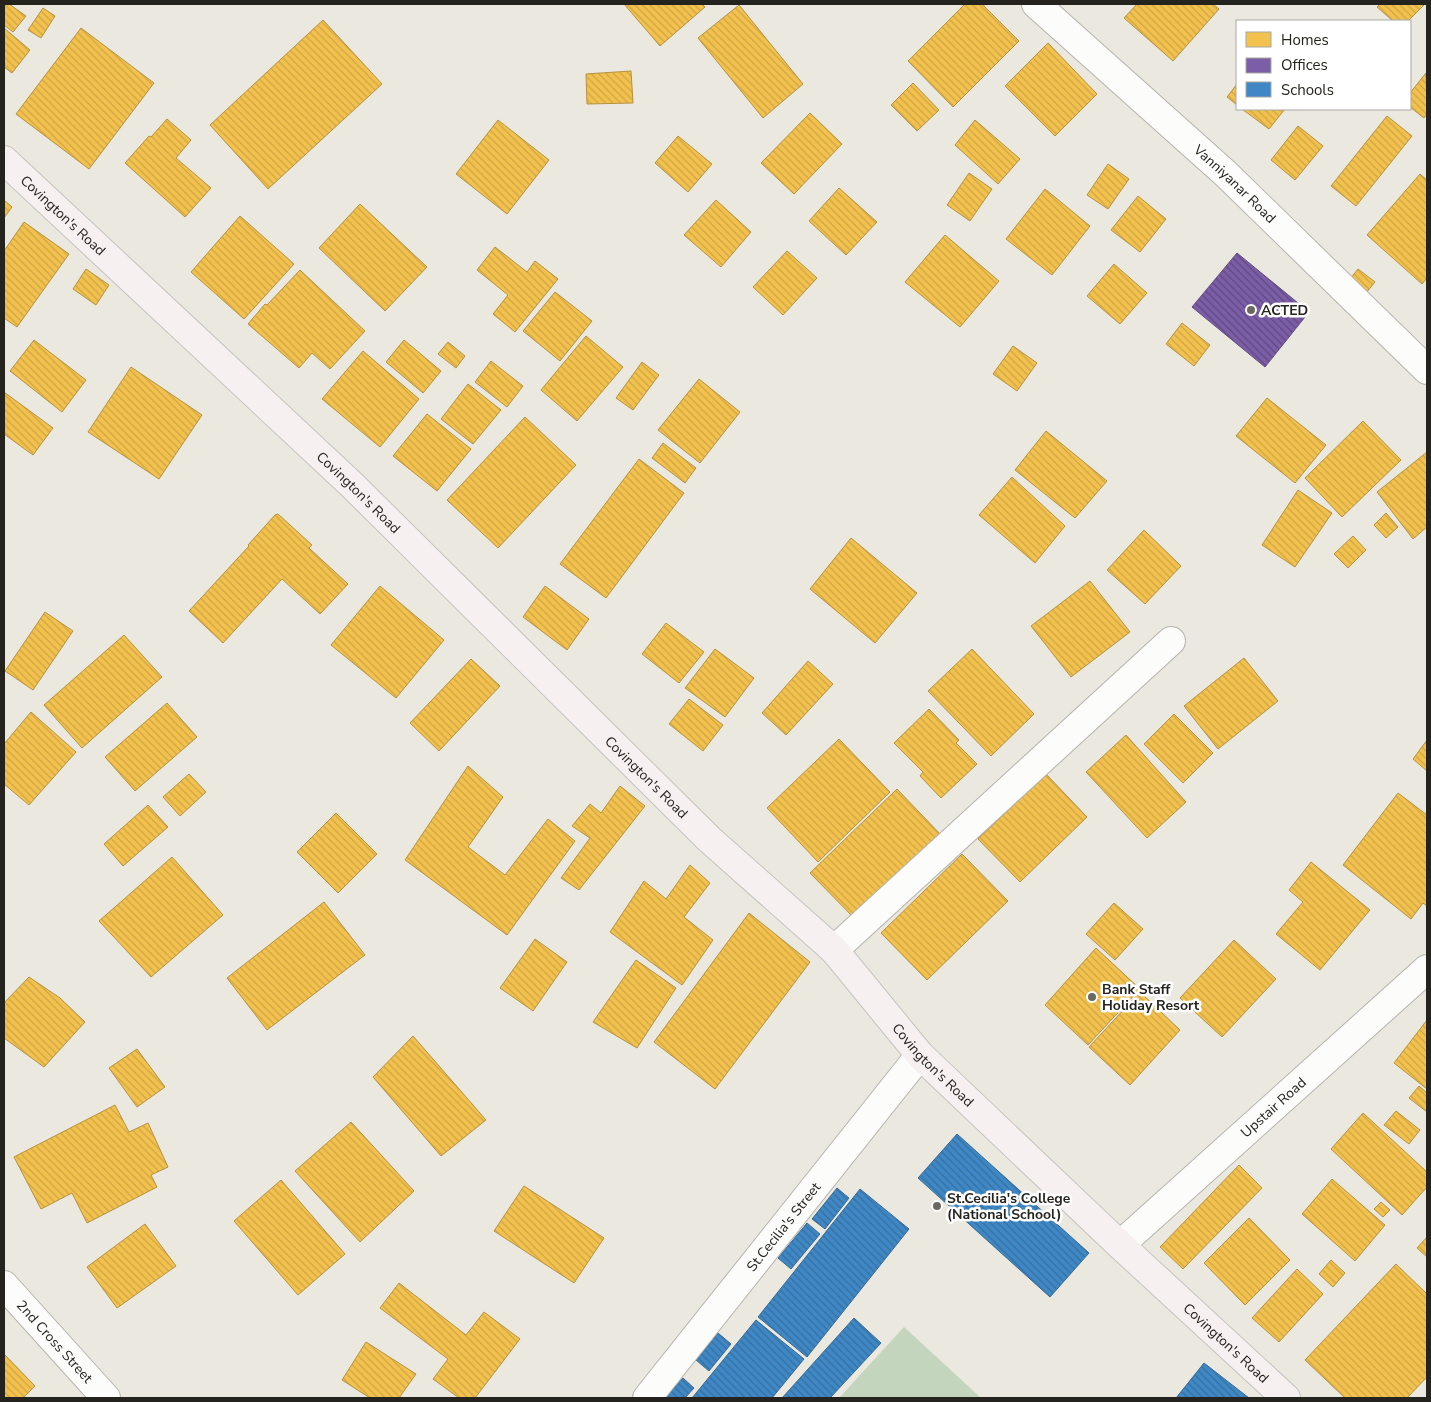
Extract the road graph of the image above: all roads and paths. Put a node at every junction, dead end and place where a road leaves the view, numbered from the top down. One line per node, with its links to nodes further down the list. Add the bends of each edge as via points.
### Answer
1 (1036, 4): 3 (street, Vanniyanar Road, via 1226,174)
2 (4, 160): 5 (main road, Covington's Road, via 352,485 709,839)
3 (1427, 370)
4 (1171, 641): 5 (street)
5 (834, 950): 7 (main road, Covington's Road)
6 (1427, 969): 8 (street, Upstair Road)
7 (920, 1055): 8 (main road, Covington's Road); 11 (street, St.Cecilia's Street)
8 (1120, 1245): 12 (main road, Covington's Road)
9 (4, 1285): 10 (street, 2nd Cross Street)
10 (106, 1398)
11 (647, 1398)
12 (1286, 1398)

